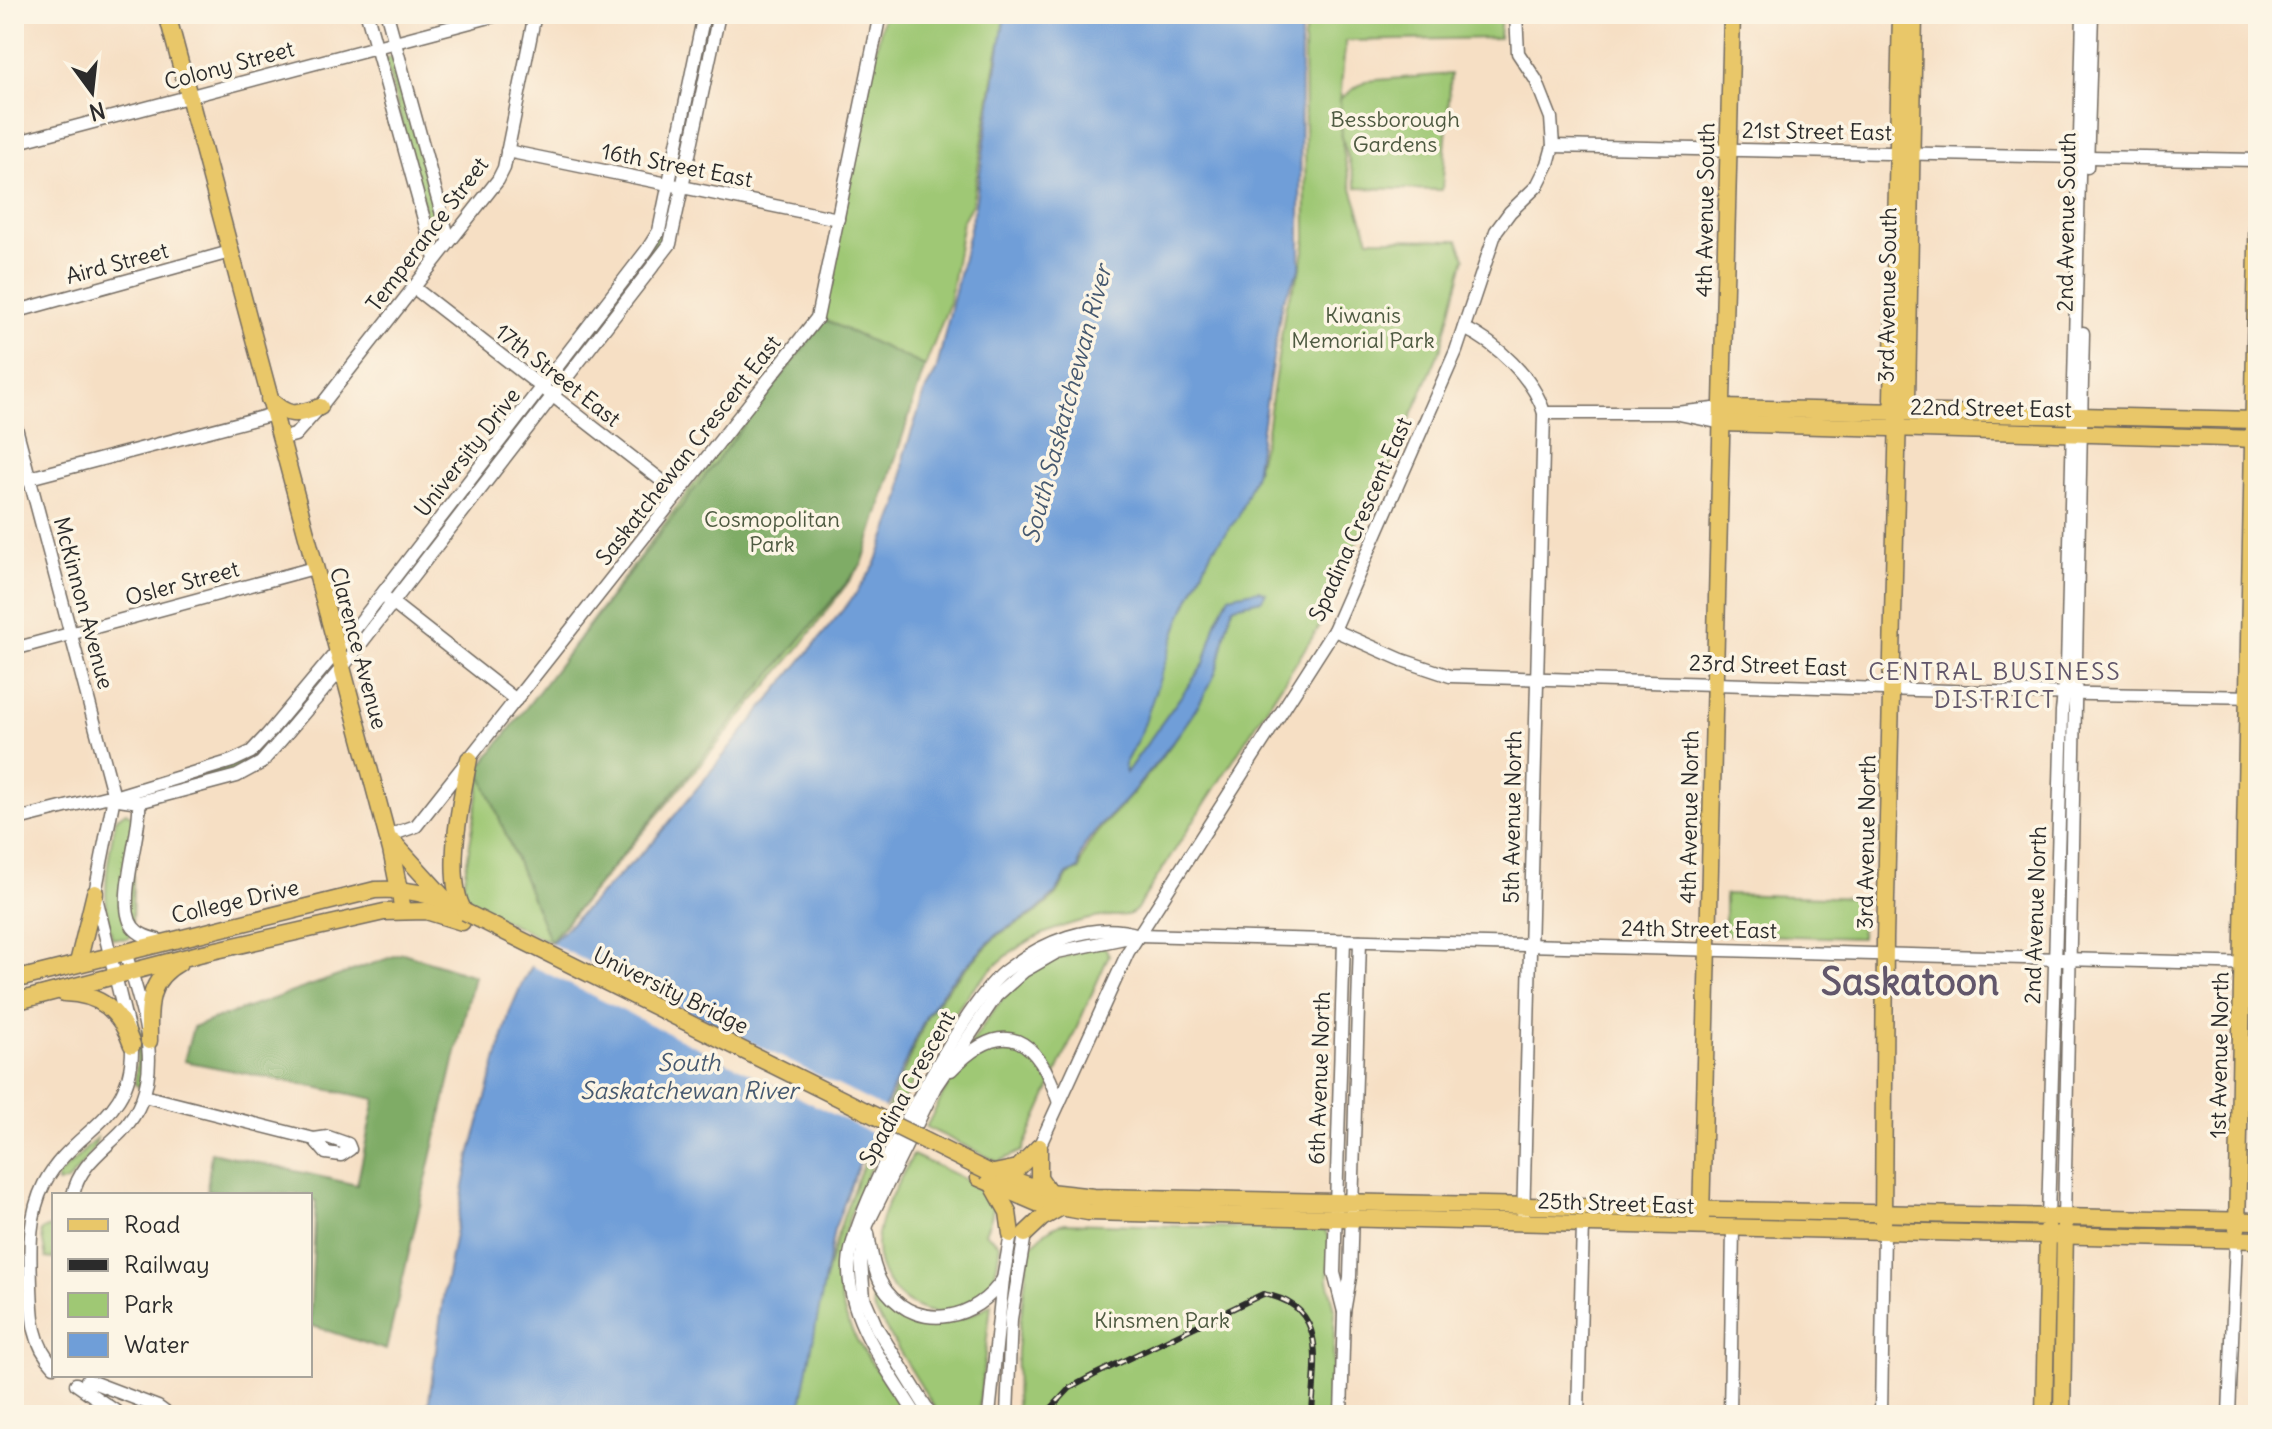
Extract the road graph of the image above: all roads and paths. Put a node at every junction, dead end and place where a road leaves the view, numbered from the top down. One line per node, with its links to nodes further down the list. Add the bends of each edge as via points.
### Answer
1 (167, 14): 17 (main road, Clarence Avenue)
2 (367, 14): 16 (street)
3 (387, 14): 15 (street)
4 (501, 14): 15 (street, Colony Street)
5 (535, 14): 21 (street, Temperance Street)
6 (704, 14): 25 (street, University Drive)
7 (719, 14): 25 (street, University Drive)
8 (880, 14): 27 (street, Saskatchewan Crescent East)
9 (1516, 14): 19 (street, Spadina Crescent East, via 1518,53 1547,102)
10 (1732, 14): 20 (main road, 4th Avenue South)
11 (1901, 14): 22 (main road, 3rd Avenue South)
12 (1914, 14): 22 (main road, 3rd Avenue South)
13 (2083, 14): 23 (street, 2nd Avenue South)
14 (2092, 14): 23 (street, 2nd Avenue South)
15 (394, 42): 16 (street, Colony Street); 28 (street)
16 (376, 46): 17 (street, Colony Street); 30 (street)
17 (188, 96): 18 (street, Colony Street); 29 (main road, Clarence Avenue)
18 (14, 143)
19 (1553, 146): 20 (street, 21st Street East); 33 (street, Spadina Crescent East, via 1537,186 1496,231)
20 (1728, 149): 22 (street, 21st Street East); 38 (main road, 4th Avenue South)
21 (507, 151): 25 (street, 16th Street East); 28 (street, Temperance Street, via 498,180)
22 (1904, 153): 23 (street, 21st Street East); 40 (main road, 3rd Avenue South, via 1907,400)
23 (2083, 157): 24 (street, 21st Street East); 42 (street, 2nd Avenue South)
24 (2258, 160)
25 (676, 184): 27 (street, 16th Street East); 34 (street, University Drive, via 670,244)
26 (2258, 199): 41 (main road, 1st Avenue North)
27 (838, 219): 47 (street, Saskatchewan Crescent East, via 817,318)
28 (449, 240): 30 (street, Temperance Street)
29 (230, 252): 32 (street, Aird Street); 35 (main road, Clarence Avenue)
30 (435, 259): 31 (street, Temperance Street)
31 (413, 287): 34 (street, 17th Street East); 36 (street, Temperance Street)
32 (14, 312)
33 (1464, 328): 37 (street, via 1495,347 1534,389); 50 (street, Spadina Crescent East)
34 (548, 392): 47 (street, 17th Street East); 49 (street, University Drive)
35 (272, 406): 36 (main road, via 293,416); 44 (main road, Clarence Avenue); 45 (street)
36 (320, 407): 44 (street, Temperance Street, via 295,435)
37 (1544, 413): 38 (street, 22nd Street East); 55 (street, 5th Avenue North)
38 (1723, 415): 40 (main road, 22nd Street East); 56 (main road, 4th Avenue North)
39 (14, 420): 45 (street, McKinnon Avenue)
40 (1898, 420): 42 (main road, 22nd Street East); 57 (main road, 3rd Avenue North)
41 (2256, 420): 42 (main road, 22nd Street East); 43 (main road, 1st Avenue North)
42 (2078, 424): 43 (main road, 22nd Street East); 58 (street, 2nd Avenue North)
43 (2256, 438): 59 (main road, 1st Avenue North)
44 (280, 439): 48 (main road, Clarence Avenue)
45 (30, 478): 46 (street); 51 (street, McKinnon Avenue)
46 (14, 482)
47 (679, 494): 60 (street, Saskatchewan Crescent East)
48 (314, 568): 51 (street, Osler Street); 53 (main road, Clarence Avenue)
49 (386, 598): 53 (street, University Drive); 54 (street, University Drive); 60 (street)
50 (1334, 630): 55 (street, 23rd Street East, via 1437,673); 70 (street, Spadina Crescent East)
51 (71, 633): 52 (street, Osler Street); 62 (street, McKinnon Avenue)
52 (14, 649)
53 (337, 650): 54 (main road, Clarence Avenue); 62 (street, University Drive, via 251,752)
54 (342, 668): 63 (street, University Drive, via 249,772); 65 (main road, Clarence Avenue)
55 (1536, 679): 56 (street, 23rd Street East); 74 (street, 5th Avenue North)
56 (1715, 684): 57 (street, 23rd Street East); 75 (main road, 4th Avenue North)
57 (1892, 689): 58 (street, 23rd Street East); 78 (main road, 3rd Avenue North)
58 (2070, 693): 59 (street, 23rd Street East); 79 (street, 2nd Avenue North); 80 (street, 2nd Avenue North)
59 (2253, 696): 82 (main road, 1st Avenue North)
60 (516, 700): 61 (street, Saskatchewan Crescent East)
61 (469, 759): 65 (street, Saskatchewan Crescent East, via 416,826); 69 (main road, via 455,875)
62 (114, 797): 63 (street, University Drive); 64 (street); 67 (street)
63 (139, 802): 72 (street, via 126,907 133,927)
64 (14, 820)
65 (388, 837): 66 (main road, Clarence Avenue); 69 (main road)
66 (400, 889): 68 (main road, Clarence Avenue); 69 (main road, College Drive); 72 (main road, College Drive, via 375,890)
67 (95, 893): 76 (street); 81 (main road)
68 (403, 910): 69 (main road, College Drive); 77 (main road, College Drive)
69 (460, 913): 93 (main road, University Bridge)
70 (1139, 935): 71 (street, 24th Street East); 88 (street, Spadina Crescent, via 1057,952 1024,971 996,996); 90 (street, Spadina Crescent East); 118 (street, Spadina Crescent, via 1124,930 1070,936 1025,958 993,983 931,1077 856,1223 849,1262 855,1308)
71 (1344, 940): 73 (street, 24th Street East); 98 (street, 6th Avenue North)
72 (161, 941): 76 (main road, College Drive)
73 (1360, 941): 74 (street, 24th Street East); 98 (street, 6th Avenue North)
74 (1529, 946): 75 (street, 24th Street East); 96 (street, 5th Avenue North)
75 (1708, 950): 78 (street, 24th Street East); 99 (main road, 4th Avenue North)
76 (118, 952): 81 (main road, College Drive); 83 (street)
77 (199, 954): 83 (main road, College Drive); 87 (main road, via 172,967 154,984)
78 (1885, 954): 79 (street, 24th Street East); 100 (main road, 3rd Avenue North)
79 (2056, 959): 80 (street, 24th Street East); 107 (street, 2nd Avenue North)
80 (2072, 959): 82 (street, 24th Street East); 107 (street, 2nd Avenue North)
81 (78, 963): 84 (main road, College Drive)
82 (2250, 964): 101 (main road, 1st Avenue North)
83 (124, 974): 85 (main road, College Drive); 87 (street)
84 (14, 980)
85 (46, 993): 86 (main road, College Drive); 87 (main road, via 102,1001)
86 (14, 1002)
87 (140, 1043): 89 (street, via 150,1073); 114 (street, via 120,1101 57,1165 32,1218 33,1322 38,1344)
88 (935, 1087): 90 (street, via 975,1046 1017,1041 1032,1049 1049,1070); 105 (street, Spadina Crescent)
89 (144, 1096): 91 (street); 95 (street, via 123,1130 81,1172)
90 (1059, 1103): 92 (street, Spadina Crescent East)
91 (314, 1139)
92 (1039, 1147): 93 (main road, via 1027,1161); 94 (main road, via 1039,1177)
93 (987, 1179): 94 (main road, 25th Street East); 97 (main road, 25th Street East); 110 (main road)
94 (1049, 1192): 98 (main road, 25th Street East)
95 (74, 1193)
96 (1523, 1204): 98 (main road, 25th Street East); 99 (main road, 25th Street East); 103 (street, 5th Avenue North)
97 (1058, 1209): 98 (main road, 25th Street East); 110 (main road)
98 (1343, 1209): 103 (main road, 25th Street East); 122 (street, via 1350,1277)
99 (1702, 1209): 100 (main road, 25th Street East); 106 (main road, 4th Avenue North)
100 (1883, 1215): 107 (main road, 25th Street East); 109 (main road, 3rd Avenue North)
101 (2237, 1221): 102 (main road, 25th Street East); 107 (main road, 25th Street East); 111 (main road, 1st Avenue North)
102 (2258, 1221)
103 (1523, 1222): 104 (main road, 25th Street East)
104 (1583, 1224): 106 (main road, 25th Street East); 123 (street)
105 (867, 1225): 113 (street, via 886,1292 919,1314 944,1318 974,1309); 119 (street, Spadina Crescent, via 861,1261 864,1298)
106 (1701, 1227): 108 (main road, 25th Street East)
107 (2056, 1227): 109 (main road, 25th Street East); 111 (main road, 25th Street East); 126 (main road, 2nd Avenue North); 127 (main road, 2nd Avenue North)
108 (1733, 1228): 109 (main road, 25th Street East); 124 (street)
109 (1884, 1232): 125 (street, 3rd Avenue North)
110 (1018, 1234): 113 (street); 121 (street)
111 (2236, 1240): 112 (main road, 25th Street East); 128 (street, 1st Avenue North)
112 (2258, 1240)
113 (1003, 1279): 120 (street)
114 (52, 1363)
115 (86, 1380): 116 (street); 117 (street)
116 (121, 1415)
117 (169, 1415)
118 (916, 1415)
119 (931, 1415)
120 (989, 1415)
121 (1007, 1415)
122 (1341, 1415)
123 (1578, 1415)
124 (1730, 1415)
125 (1881, 1415)
126 (2044, 1415)
127 (2062, 1415)
128 (2229, 1415)

